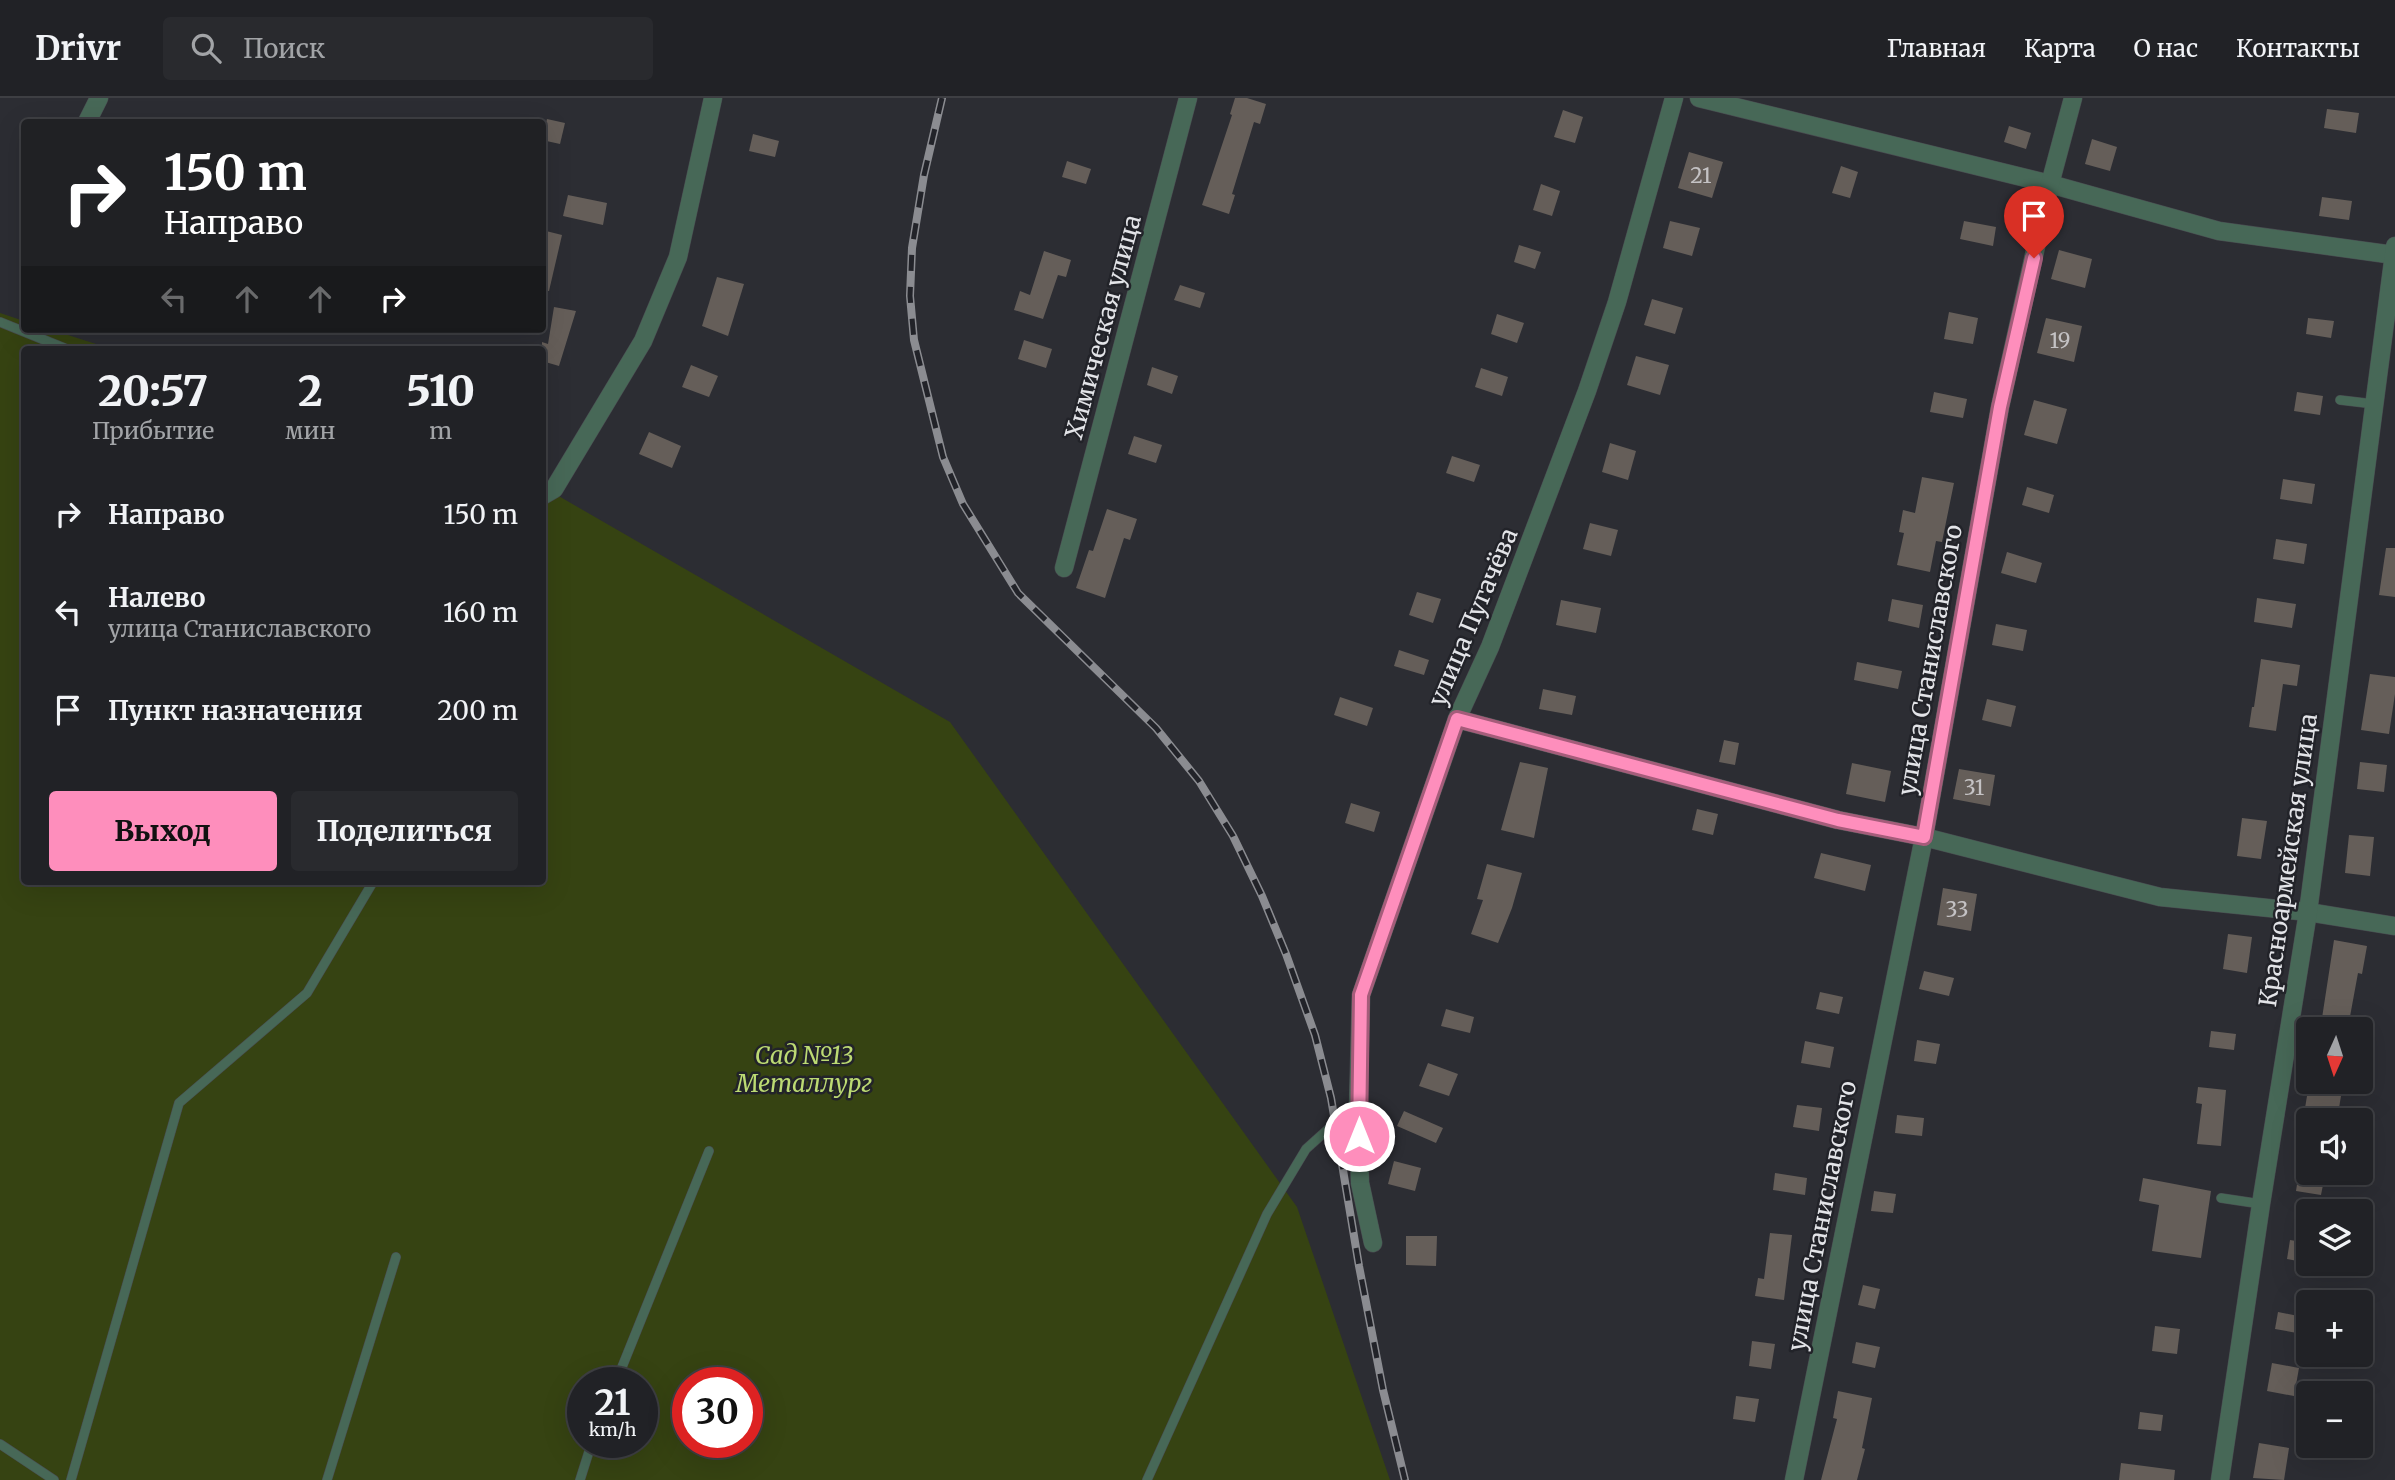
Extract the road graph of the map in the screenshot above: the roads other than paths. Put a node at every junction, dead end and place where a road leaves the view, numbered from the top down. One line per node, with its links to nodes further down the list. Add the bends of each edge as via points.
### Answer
1 (99, 98): 7 (street)
2 (713, 98): 16 (street, via 678,257 643,341 554,489)
3 (1188, 98): 17 (street, Химическая улица)
4 (1674, 98): 18 (street, улица Пугачёва, via 1587,391 1490,647)
5 (1699, 98): 8 (street)
6 (2073, 98): 8 (street, улица Станиславского)
7 (88, 119)
8 (2050, 184): 9 (street, via 2219,231); 19 (street, улица Станиславского, via 2000,407)
9 (2394, 250): 15 (street, Красноармейская улица)
10 (0, 322): 11 (lane)
11 (21, 331)
12 (27, 333): 13 (lane)
13 (59, 346)
14 (2340, 400): 15 (lane)
15 (2375, 404): 21 (street, Красноармейская улица)
16 (546, 494)
17 (1065, 568)
18 (1457, 719): 19 (street, via 1838,820); 23 (street, улица Пугачёва, via 1361,995)
19 (1924, 837): 21 (street, via 2160,897); 37 (street, улица Станиславского)
20 (371, 885): 33 (lane, via 307,993 179,1103)
21 (2308, 912): 22 (street); 26 (street, Красноармейская улица)
22 (2395, 926)
23 (1359, 1113): 27 (street, улица Пугачёва, via 1360,1183); 36 (lane, via 1336,1122 1306,1149 1267,1214)
24 (709, 1151): 29 (lane)
25 (2221, 1198): 26 (lane)
26 (2261, 1205): 38 (street, Красноармейская улица)
27 (1373, 1243)
28 (396, 1257): 34 (lane)
29 (622, 1367)
30 (0, 1444): 32 (lane)
31 (587, 1458): 35 (lane)
32 (54, 1480)
33 (72, 1480)
34 (327, 1480)
35 (580, 1480)
36 (1147, 1480)
37 (1794, 1480)
38 (2220, 1480)

